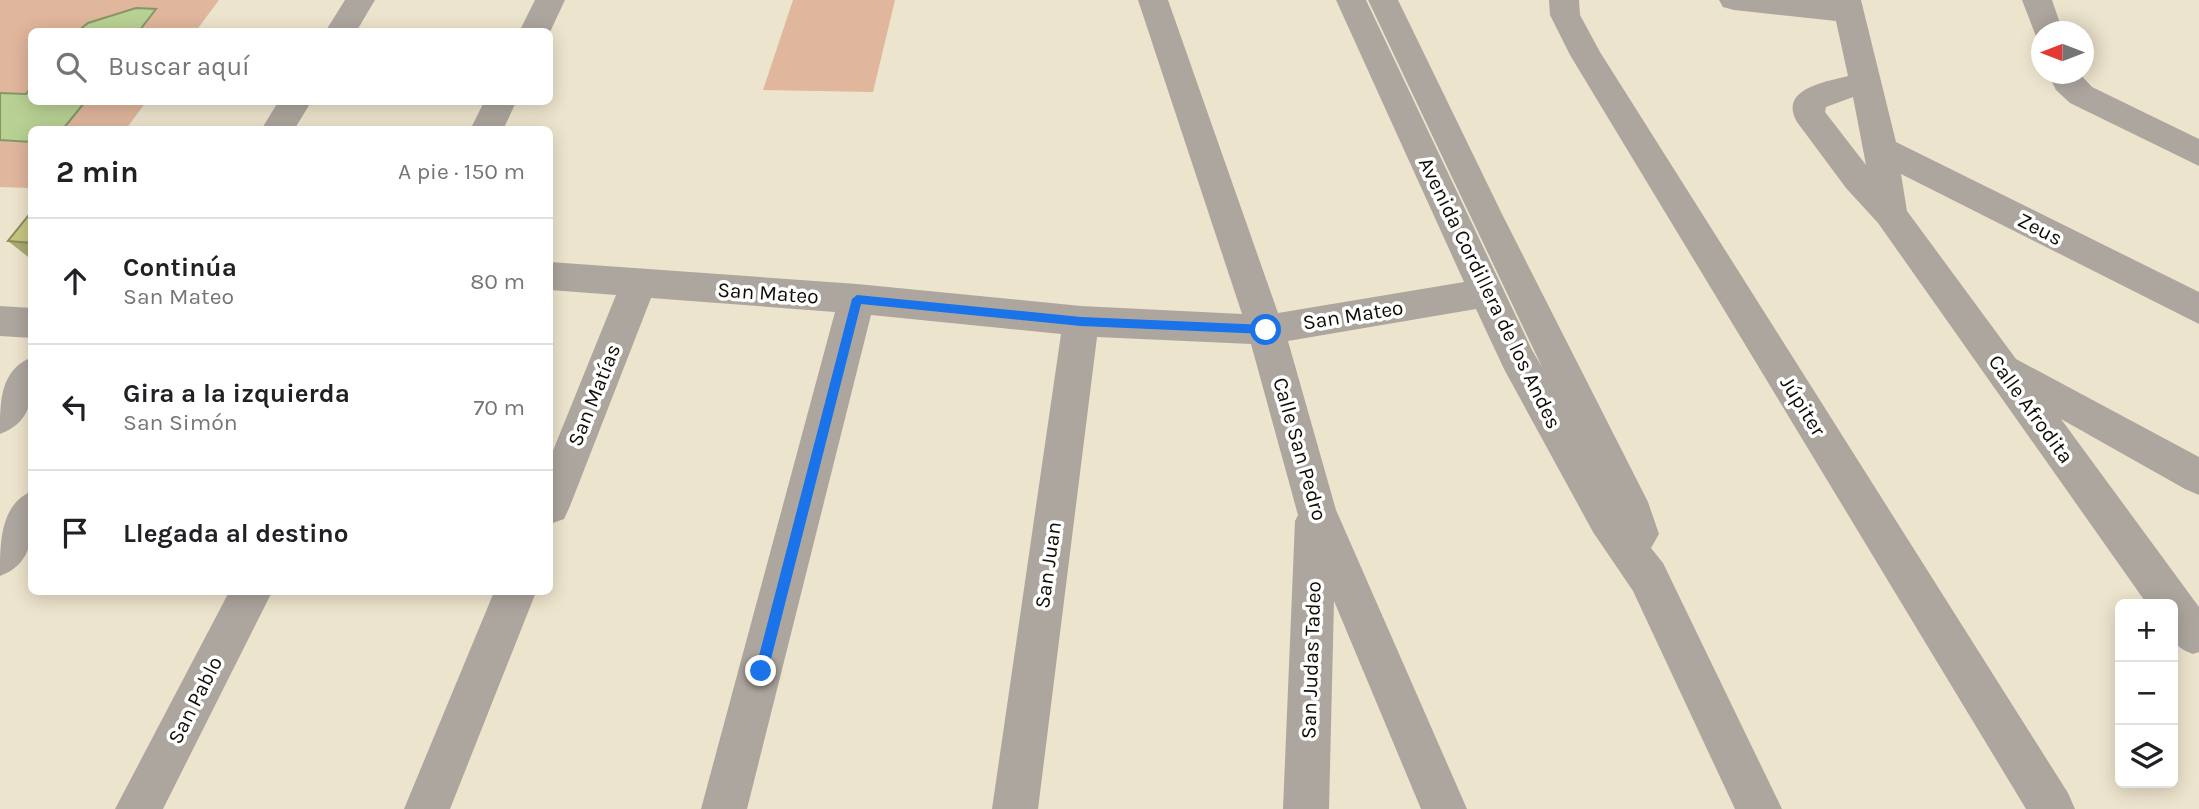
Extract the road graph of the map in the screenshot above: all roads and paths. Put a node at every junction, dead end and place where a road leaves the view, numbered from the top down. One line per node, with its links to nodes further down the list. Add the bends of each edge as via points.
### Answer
1 (360, 0): 11 (street)
2 (550, 0): 12 (street)
3 (1153, 0): 30 (street, Calle San Pedro)
4 (1351, 0): 24 (street, Avenida Cordillera de los Andes)
5 (1384, 0): 39 (street, Avenida Cordillera de los Andes, via 1634,515)
6 (1564, 0): 50 (street, Júpiter, via 1565,15 1586,55)
7 (1734, 0): 9 (street)
8 (2037, 0): 10 (street)
9 (1847, 6): 13 (street, Calle Afrodita)
10 (2045, 21)
11 (342, 28)
12 (536, 28)
13 (1866, 82): 19 (street, Calle Afrodita); 21 (street, Calle Afrodita, via 1819,95 1810,102 1809,114)
14 (2069, 84): 20 (street, via 2081,95)
15 (293, 105): 17 (street)
16 (498, 105): 18 (street)
17 (280, 126)
18 (488, 126)
19 (1881, 149): 21 (street, Calle Afrodita); 26 (street, Zeus)
20 (2199, 153)
21 (1890, 214): 31 (street, Calle Afrodita)
22 (553, 276): 23 (street, San Mateo)
23 (639, 283): 25 (street, San Mateo); 35 (street, San Matías)
24 (1486, 293): 30 (street, San Mateo); 39 (street, Avenida Cordillera de los Andes, via 1601,508)
25 (857, 299): 28 (street, San Mateo); 45 (street)
26 (2199, 309)
27 (0, 321): 29 (street)
28 (1081, 321): 30 (street, San Mateo); 46 (street, San Juan)
29 (28, 323)
30 (1266, 330): 36 (street, Calle San Pedro)
31 (2001, 366): 34 (street); 42 (street, Calle Afrodita)
32 (28, 378): 33 (street)
33 (0, 417)
34 (2199, 477)
35 (553, 498)
36 (1316, 510): 47 (street, San Judas Tadeo); 48 (street, Calle San Pedro)
37 (28, 515): 38 (street)
38 (0, 557)
39 (1648, 576): 49 (street, Avenida Cordillera de los Andes)
40 (249, 595): 43 (street, San Pablo)
41 (514, 595): 44 (street)
42 (2179, 615)
43 (138, 809)
44 (427, 809)
45 (724, 809)
46 (1015, 809)
47 (1306, 809)
48 (1444, 809)
49 (1759, 809)
50 (2052, 809)

